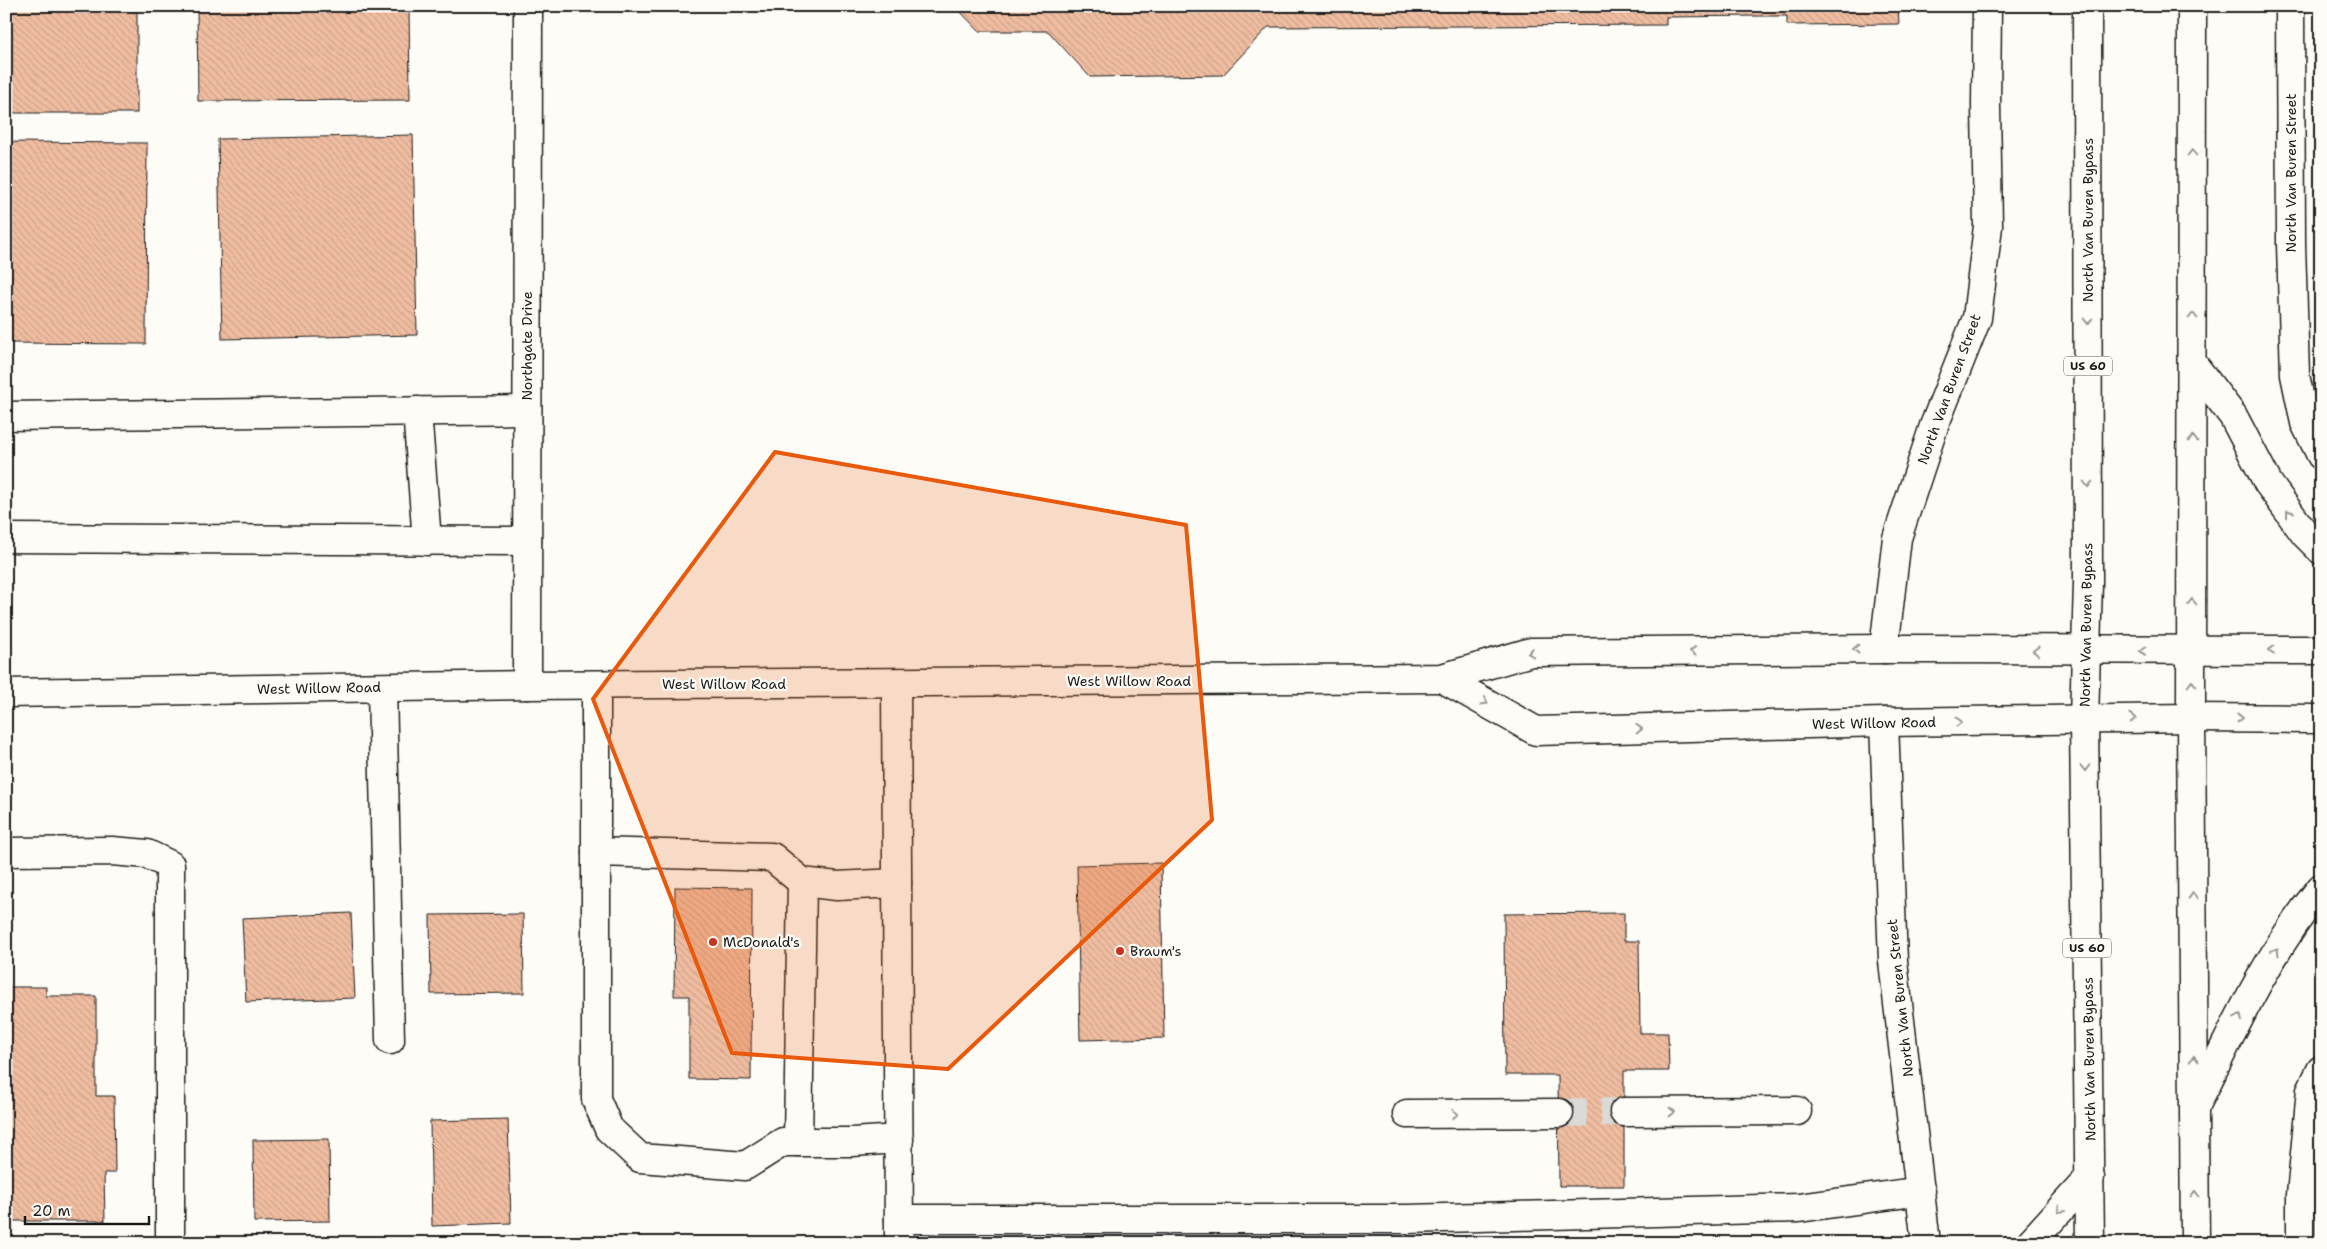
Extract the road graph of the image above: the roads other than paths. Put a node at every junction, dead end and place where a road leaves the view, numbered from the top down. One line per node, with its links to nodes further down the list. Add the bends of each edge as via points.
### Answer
1 (528, 6): 8 (main road, Northgate Drive)
2 (1987, 6): 16 (main road, North Van Buren Street, via 1988,226 1977,318 1934,426 1897,538)
3 (2071, 6): 6 (main road)
4 (2192, 6): 7 (main road, one-way to 4)
5 (2290, 6): 11 (main road, North Van Buren Street, via 2295,375 2305,423)
6 (2087, 18): 19 (main road, North Van Buren Bypass / US 60, one-way to 19, via 2088,582)
7 (2193, 364): 15 (main road, one-way to 7, via 2305,534 2268,483 2233,416); 17 (main road, one-way to 7)
8 (527, 410): 9 (main road); 14 (main road, Northgate Drive)
9 (417, 411): 10 (main road); 13 (main road)
10 (6, 416)
11 (2321, 455)
12 (6, 538): 13 (main road)
13 (427, 541): 14 (main road)
14 (527, 541): 23 (main road, Northgate Drive)
15 (2321, 550)
16 (1884, 649): 19 (main road, West Willow Road, one-way to 16); 20 (main road, West Willow Road, one-way to 20, via 1531,652)
17 (2192, 650): 18 (main road, West Willow Road, one-way to 17); 19 (main road, West Willow Road, one-way to 19); 26 (main road, one-way to 17)
18 (2321, 650)
19 (2084, 651): 28 (main road, North Van Buren Bypass / US 60)
20 (1442, 678): 21 (main road, West Willow Road); 29 (main road, West Willow Road, one-way to 29, via 1536,732)
21 (896, 683): 22 (main road, West Willow Road); 33 (main road)
22 (596, 685): 23 (main road, West Willow Road); 31 (main road)
23 (527, 686): 24 (main road, West Willow Road)
24 (382, 688): 25 (main road, West Willow Road); 35 (main road)
25 (6, 693)
26 (2192, 718): 27 (main road, West Willow Road, one-way to 27); 28 (main road, West Willow Road, one-way to 26); 37 (main road, one-way to 26)
27 (2321, 718)
28 (2084, 719): 29 (main road, West Willow Road, one-way to 28); 44 (main road, North Van Buren Bypass / US 60, one-way to 44)
29 (1884, 722): 45 (main road, North Van Buren Street, via 1893,961)
30 (6, 852): 47 (main road, via 147,854 170,865)
31 (596, 852): 32 (main road, via 772,857); 43 (main road, via 596,1098 609,1129 640,1158 745,1166 783,1142)
32 (802, 882): 33 (main road, via 837,886); 43 (main road)
33 (897, 883): 42 (main road)
34 (2321, 888): 37 (main road, one-way to 34, via 2251,993 2294,921)
35 (390, 1040)
36 (2321, 1070): 52 (main road, via 2311,1090 2301,1195)
37 (2195, 1108): 51 (main road, one-way to 37)
38 (1797, 1111): 39 (main road, one-way to 38)
39 (1624, 1112)
40 (1559, 1113): 41 (main road, one-way to 40)
41 (1407, 1114)
42 (899, 1139): 43 (main road); 46 (main road)
43 (798, 1142)
44 (2090, 1177): 49 (main road, one-way to 49); 50 (main road, North Van Buren Bypass / US 60)
45 (1921, 1190): 46 (main road, via 1799,1208); 48 (main road, North Van Buren Street)
46 (899, 1231)
47 (170, 1243)
48 (1926, 1243)
49 (2030, 1243)
50 (2090, 1243)
51 (2195, 1243)
52 (2301, 1243)

